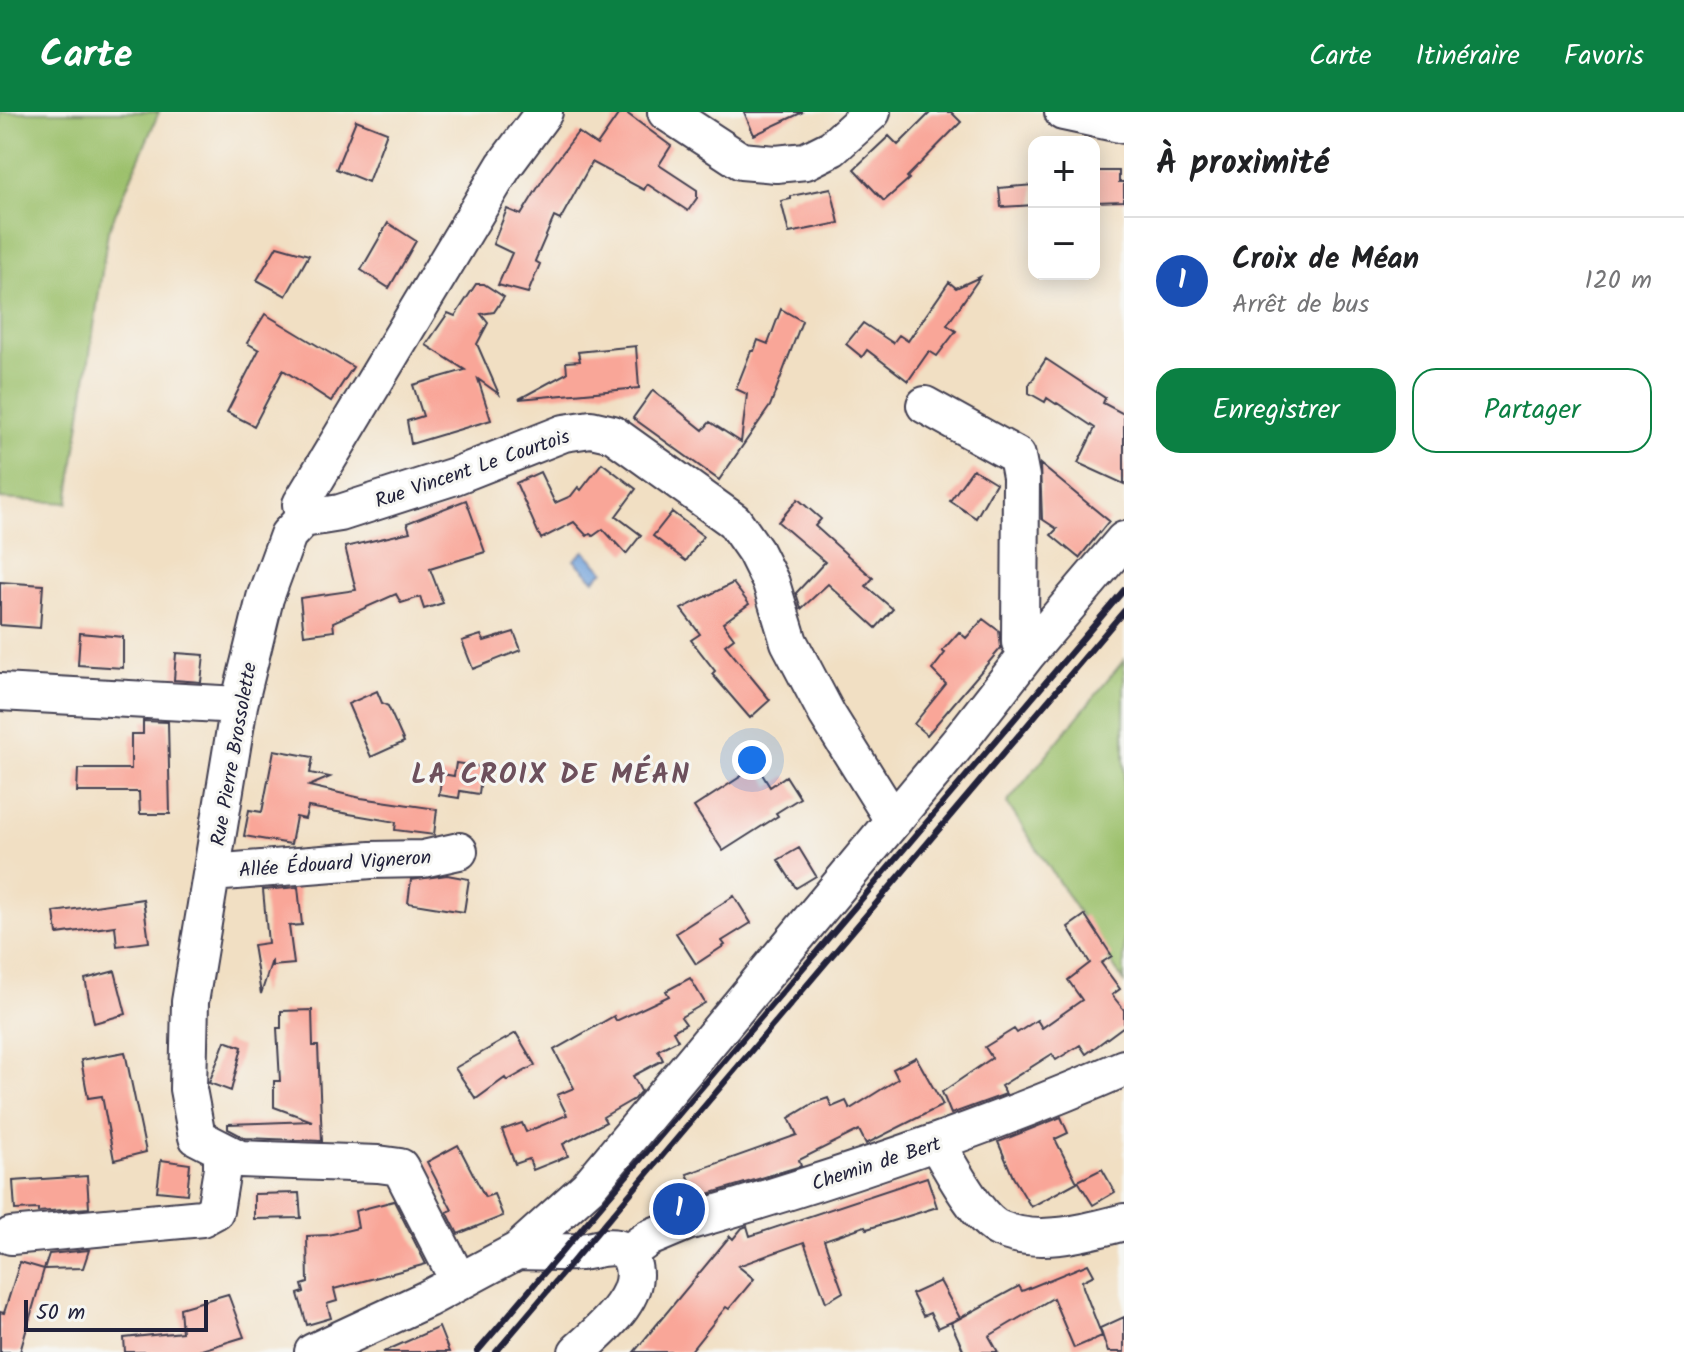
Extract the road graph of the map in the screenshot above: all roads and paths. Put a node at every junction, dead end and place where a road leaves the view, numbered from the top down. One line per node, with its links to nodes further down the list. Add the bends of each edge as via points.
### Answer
1 (544, 112): 7 (street, Rue Pierre Brossolette, via 504,166 301,504)
2 (666, 112): 3 (street, via 741,161 776,164 806,161 832,148)
3 (872, 112)
4 (1063, 112): 5 (street)
5 (1124, 125)
6 (925, 405): 9 (street, via 1017,456 1020,642)
7 (303, 519): 11 (street, Rue Pierre Brossolette, via 288,535 265,598); 12 (street, Rue Vincent Le Courtois, via 340,513 455,476 564,433 591,429 613,434 734,521 771,583 789,642)
8 (1124, 540): 9 (street)
9 (1028, 653): 12 (street, via 958,743)
10 (0, 692): 11 (street)
11 (239, 705): 14 (street, Rue Pierre Brossolette)
12 (889, 815): 20 (street, via 588,1187)
13 (459, 851): 14 (street, Allée Édouard Vigneron, via 423,859)
14 (212, 873): 17 (street, Rue Pierre Brossolette, via 190,1002 188,1089 197,1137)
15 (1124, 1068): 16 (street, Chemin de Bert)
16 (937, 1144): 18 (street, via 963,1192 998,1229 1068,1236); 21 (street, Chemin de Bert, via 687,1222)
17 (222, 1150): 19 (street, via 215,1211 202,1218); 22 (street, Rue Pierre Brossolette, via 240,1159 400,1167)
18 (1124, 1222)
19 (11, 1236)
20 (517, 1251): 21 (street, via 608,1247); 22 (street)
21 (628, 1253): 24 (street, via 634,1279 627,1298)
22 (459, 1282): 23 (street)
23 (313, 1352)
24 (577, 1352)

